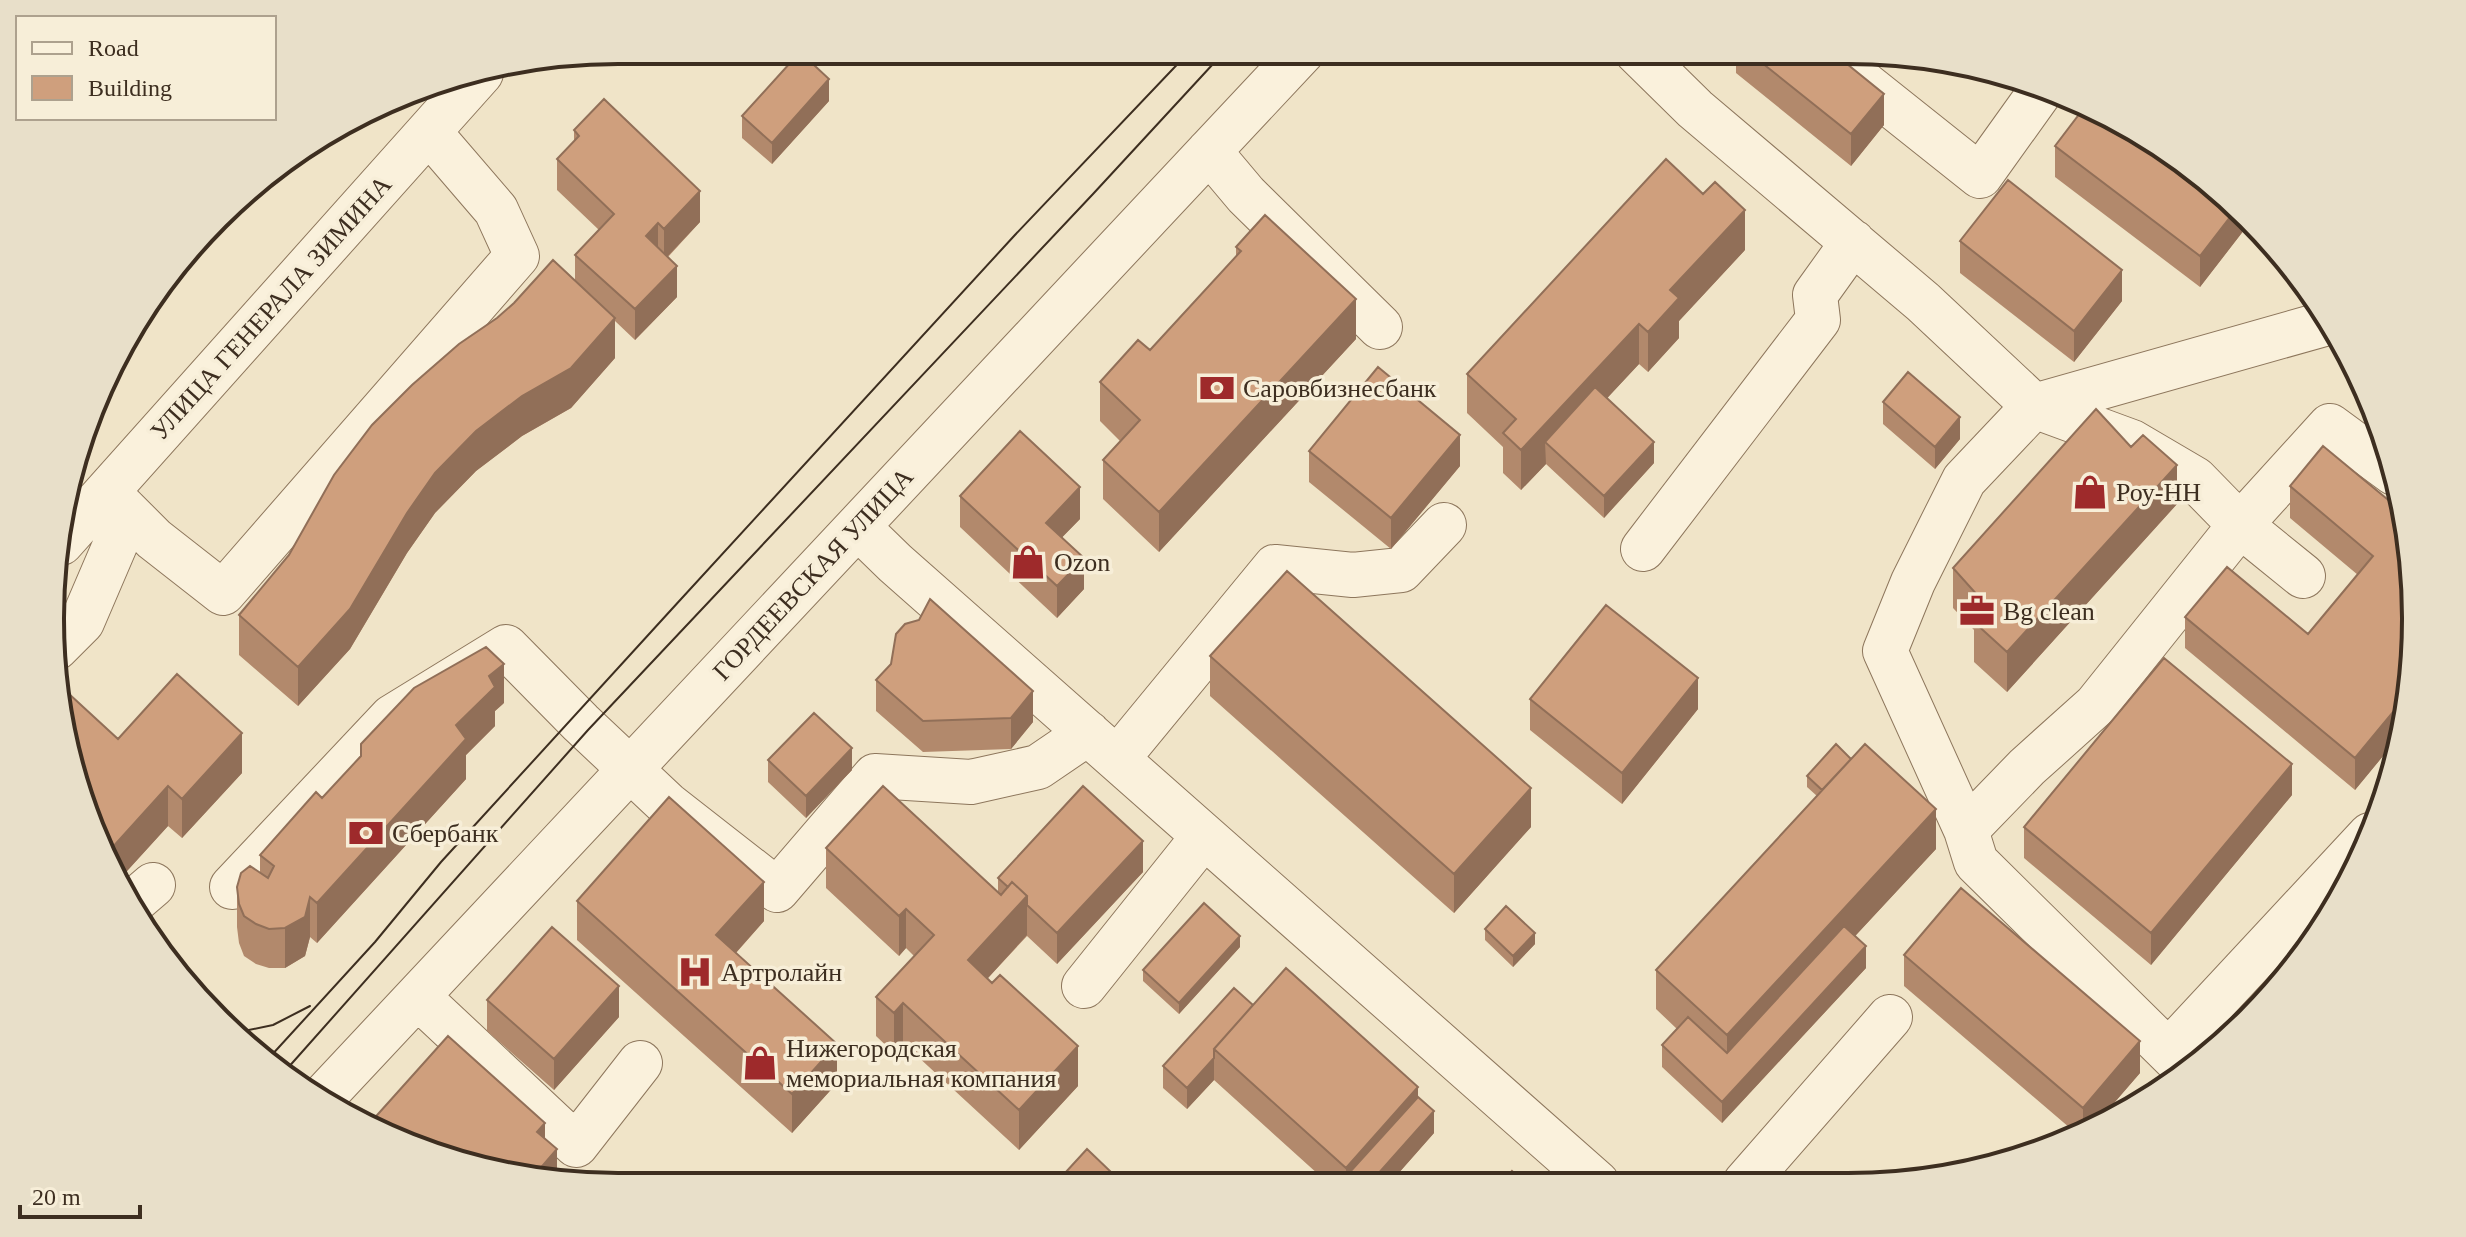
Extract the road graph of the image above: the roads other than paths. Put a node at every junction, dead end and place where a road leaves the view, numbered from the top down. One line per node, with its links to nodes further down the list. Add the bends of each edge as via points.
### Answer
1 (1291, 64): 7 (street, ГОРДЕЕВСКАЯ УЛИЦА)
2 (1649, 64): 8 (street)
3 (1839, 64): 5 (street, via 1980,176)
4 (471, 84): 6 (street, УЛИЦА ГЕНЕРАЛА ЗИМИНА)
5 (2037, 97)
6 (429, 132): 13 (street, УЛИЦА ГЕНЕРАЛА ЗИМИНА); 13 (street, via 496,210 517,256 223,593)
7 (1209, 151): 10 (street, via 1246,195); 16 (street, ГОРДЕЕВСКАЯ УЛИЦА)
8 (1853, 242): 11 (street); 18 (street, via 1815,295 1818,320)
9 (2319, 326): 11 (street)
10 (1380, 327)
11 (2034, 406): 15 (street, via 2132,442 2195,479); 23 (street, via 1964,480 1885,651)
12 (2379, 462): 15 (street, via 2330,426)
13 (115, 501): 17 (street, УЛИЦА ГЕНЕРАЛА ЗИМИНА); 20 (street, via 118,538 82,622)
14 (1444, 525): 21 (street, via 1401,570 1353,575 1275,567)
15 (2240, 525): 19 (street); 23 (street, via 2096,705)
16 (858, 527): 21 (street); 22 (street, ГОРДЕЕВСКАЯ УЛИЦА)
17 (71, 535)
18 (1643, 549)
19 (2303, 576)
20 (65, 639)
21 (1102, 746): 22 (street, via 971,782 875,776 777,890); 24 (street)
22 (631, 769): 26 (street, via 506,647 392,717); 28 (street, ГОРДЕЕВСКАЯ УЛИЦА)
23 (1966, 830): 30 (street, via 1976,862)
24 (1204, 836): 27 (street); 33 (street)
25 (2344, 865): 30 (street)
26 (232, 887)
27 (1084, 986)
28 (418, 997): 31 (street, via 576,1145); 32 (street, ГОРДЕЕВСКАЯ УЛИЦА)
29 (1890, 1017): 34 (street)
30 (2178, 1061)
31 (640, 1063)
32 (328, 1091)
33 (1586, 1173)
34 (1754, 1173)

